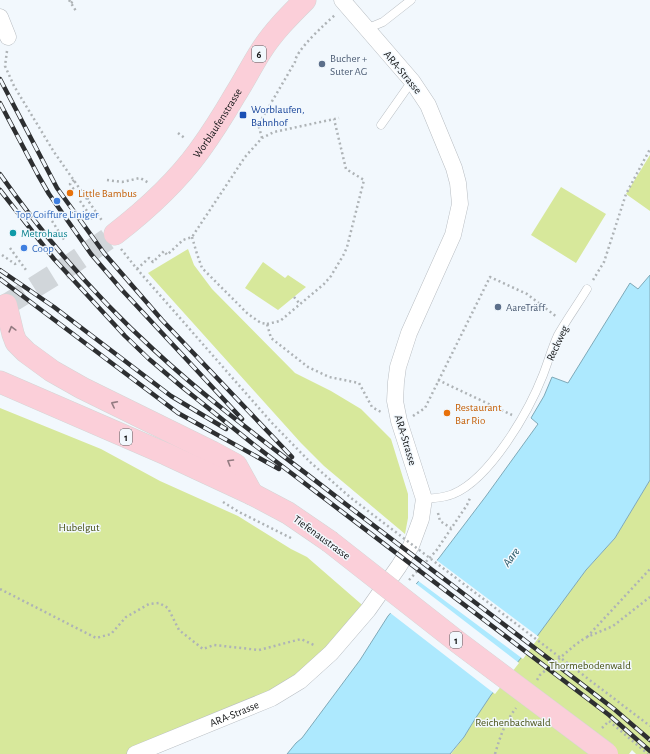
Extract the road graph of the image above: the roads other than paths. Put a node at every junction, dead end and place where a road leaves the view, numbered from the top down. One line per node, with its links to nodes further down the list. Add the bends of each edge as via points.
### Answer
1 (304, 0): 9 (main road, Worblaufenstrasse / 6, via 262,49 235,96 188,166 165,191)
2 (342, 0): 5 (street, ARA-Strasse)
3 (411, 0): 5 (lane, via 383,22)
4 (0, 17): 6 (street)
5 (366, 29): 7 (street, ARA-Strasse)
6 (8, 37)
7 (412, 81): 8 (lane); 14 (street, ARA-Strasse, via 428,105 454,168 460,204 453,235 409,333 396,382 395,401 399,421)
8 (381, 125)
9 (115, 234)
10 (587, 289): 14 (lane, Reckweg, via 552,348 536,392 502,448 464,488 442,497)
11 (3, 307): 13 (main road, one-way to 11, via 236,465 82,388 26,352 16,342)
12 (0, 382): 13 (main road, Tiefenaustrasse / 1)
13 (252, 494): 16 (main road, Tiefenaustrasse / 1, bridge, via 288,513 302,533)
14 (424, 498): 15 (street, ARA-Strasse, via 421,520 399,566 368,610 331,653 300,681 272,698)
15 (135, 754)
16 (607, 754)

